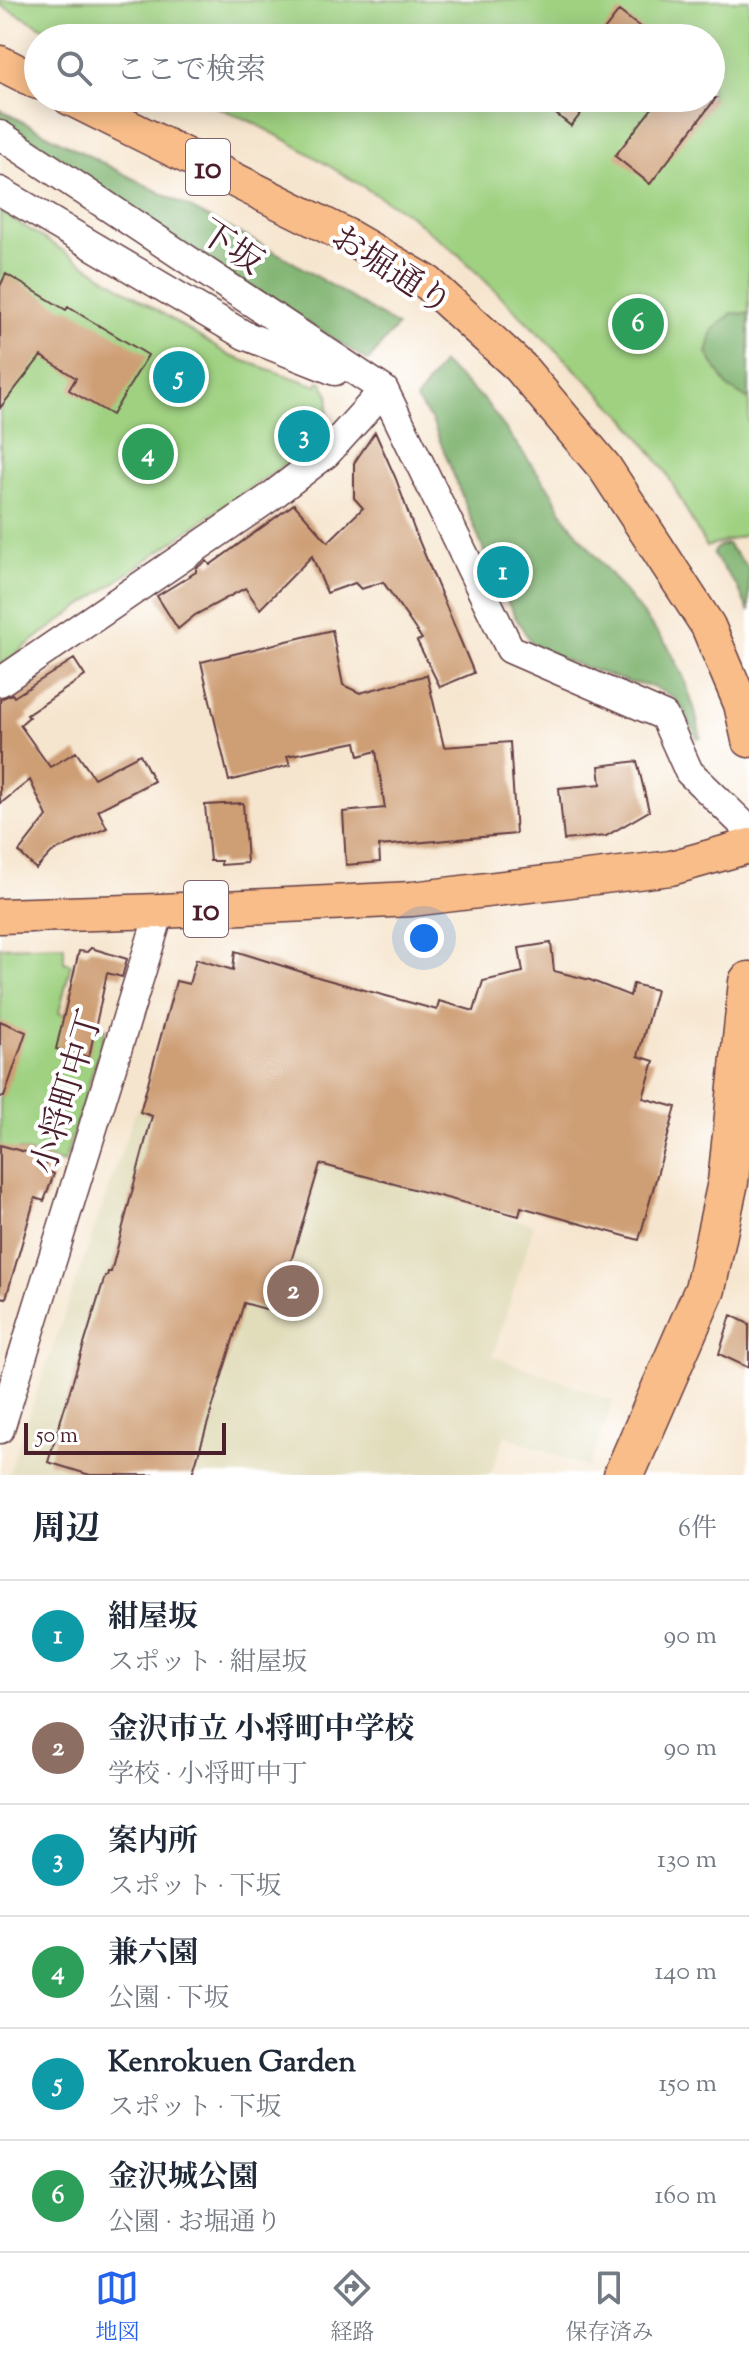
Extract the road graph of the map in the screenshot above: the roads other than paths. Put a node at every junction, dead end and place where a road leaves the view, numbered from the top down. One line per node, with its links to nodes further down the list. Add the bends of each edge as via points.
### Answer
1 (0, 63): 2 (main road)
2 (24, 75)
3 (98, 112): 8 (main road, お堀通り / 10, via 347,236 428,283 520,367 605,468 708,626 741,704)
4 (0, 135): 6 (street, 下坂)
5 (0, 191): 6 (street, via 244,335)
6 (384, 390): 7 (street, via 326,454 269,498); 9 (street, via 510,649 664,716 689,772)
7 (0, 682)
8 (749, 740)
9 (749, 830)
10 (749, 846): 11 (main road, 10, via 671,868 412,899)
11 (160, 911): 12 (main road, 10); 15 (street, 小将町中丁)
12 (0, 916)
13 (749, 982): 14 (highway)
14 (746, 1053): 16 (highway, via 728,1182 705,1289)
15 (0, 1429)
16 (624, 1475)

